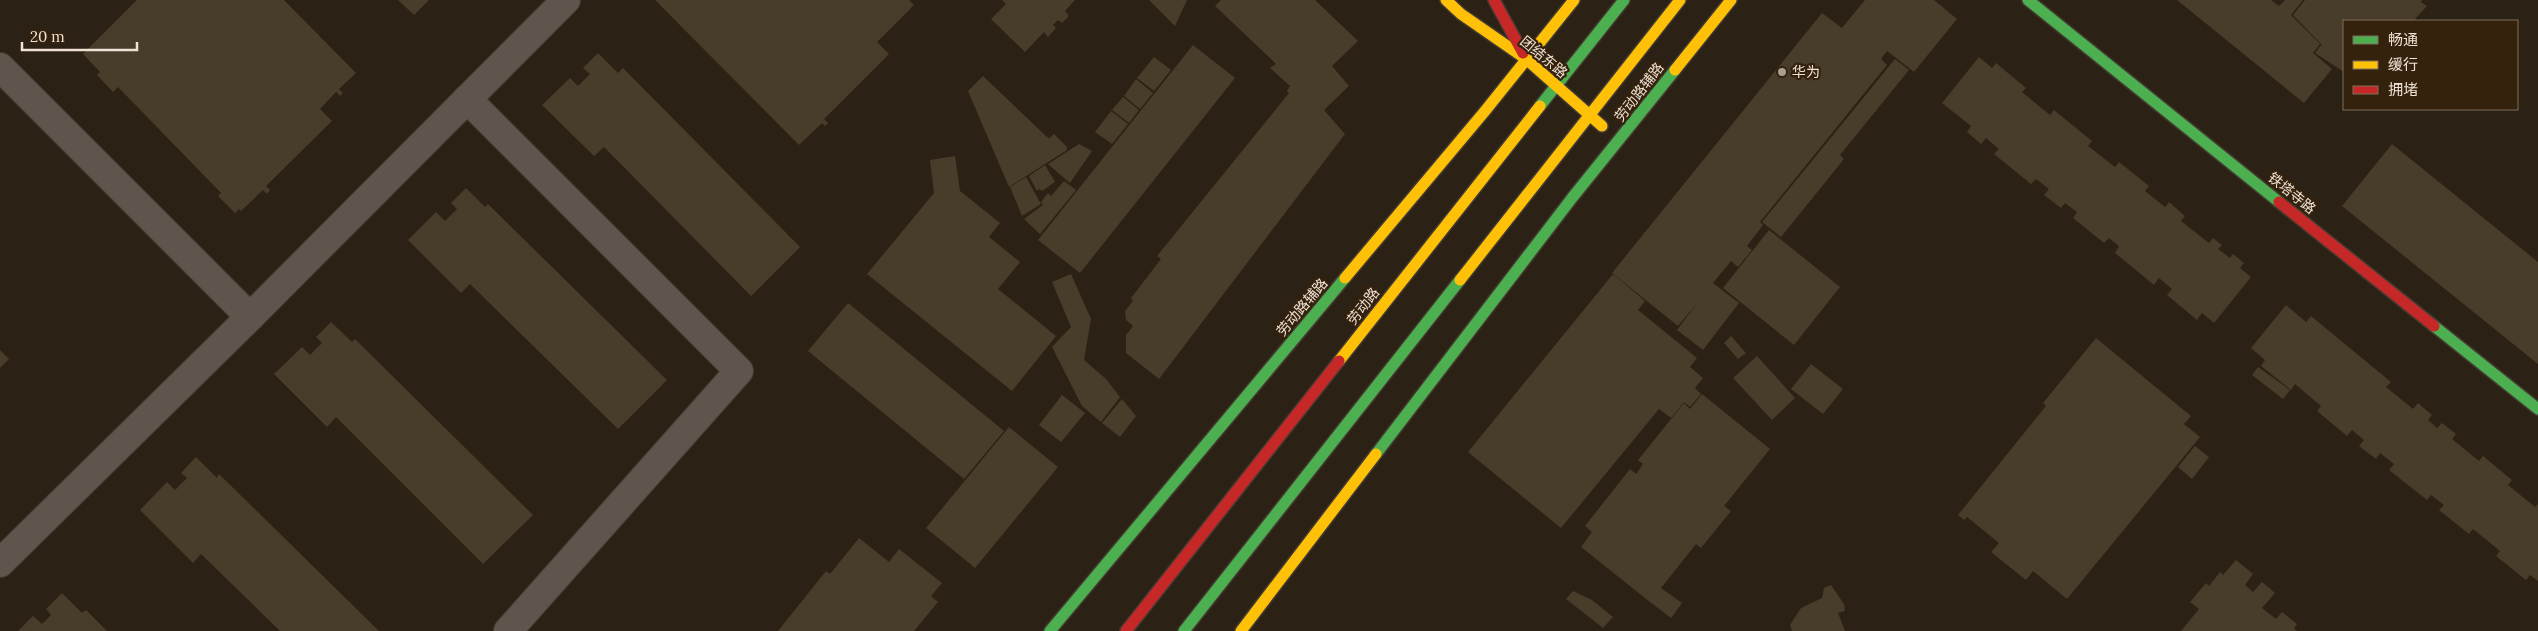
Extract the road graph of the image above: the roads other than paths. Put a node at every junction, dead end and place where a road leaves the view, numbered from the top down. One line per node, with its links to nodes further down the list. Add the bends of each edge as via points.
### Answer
1 (566, 0): 12 (street)
2 (1446, 0): 9 (street, 团结东路, via 1460,14)
3 (1494, 0): 9 (street)
4 (1574, 0): 9 (street, 劳动路辅路)
5 (1624, 0): 11 (street, 劳动路)
6 (1680, 0): 13 (street)
7 (1731, 0): 14 (street, 劳动路辅路)
8 (2028, 0): 16 (street, 铁塔寺路)
9 (1526, 59): 11 (street, 团结东路); 19 (street, 劳动路辅路)
10 (0, 67): 15 (street)
11 (1555, 86): 13 (street, 团结东路); 20 (street, 劳动路)
12 (467, 99): 15 (street); 18 (street, via 739,371)
13 (1589, 114): 14 (street, 团结东路); 21 (street)
14 (1619, 141): 22 (street, 劳动路辅路)
15 (250, 317): 17 (street)
16 (2538, 410)
17 (0, 563)
18 (508, 631)
19 (1050, 631)
20 (1126, 631)
21 (1184, 631)
22 (1241, 631)

